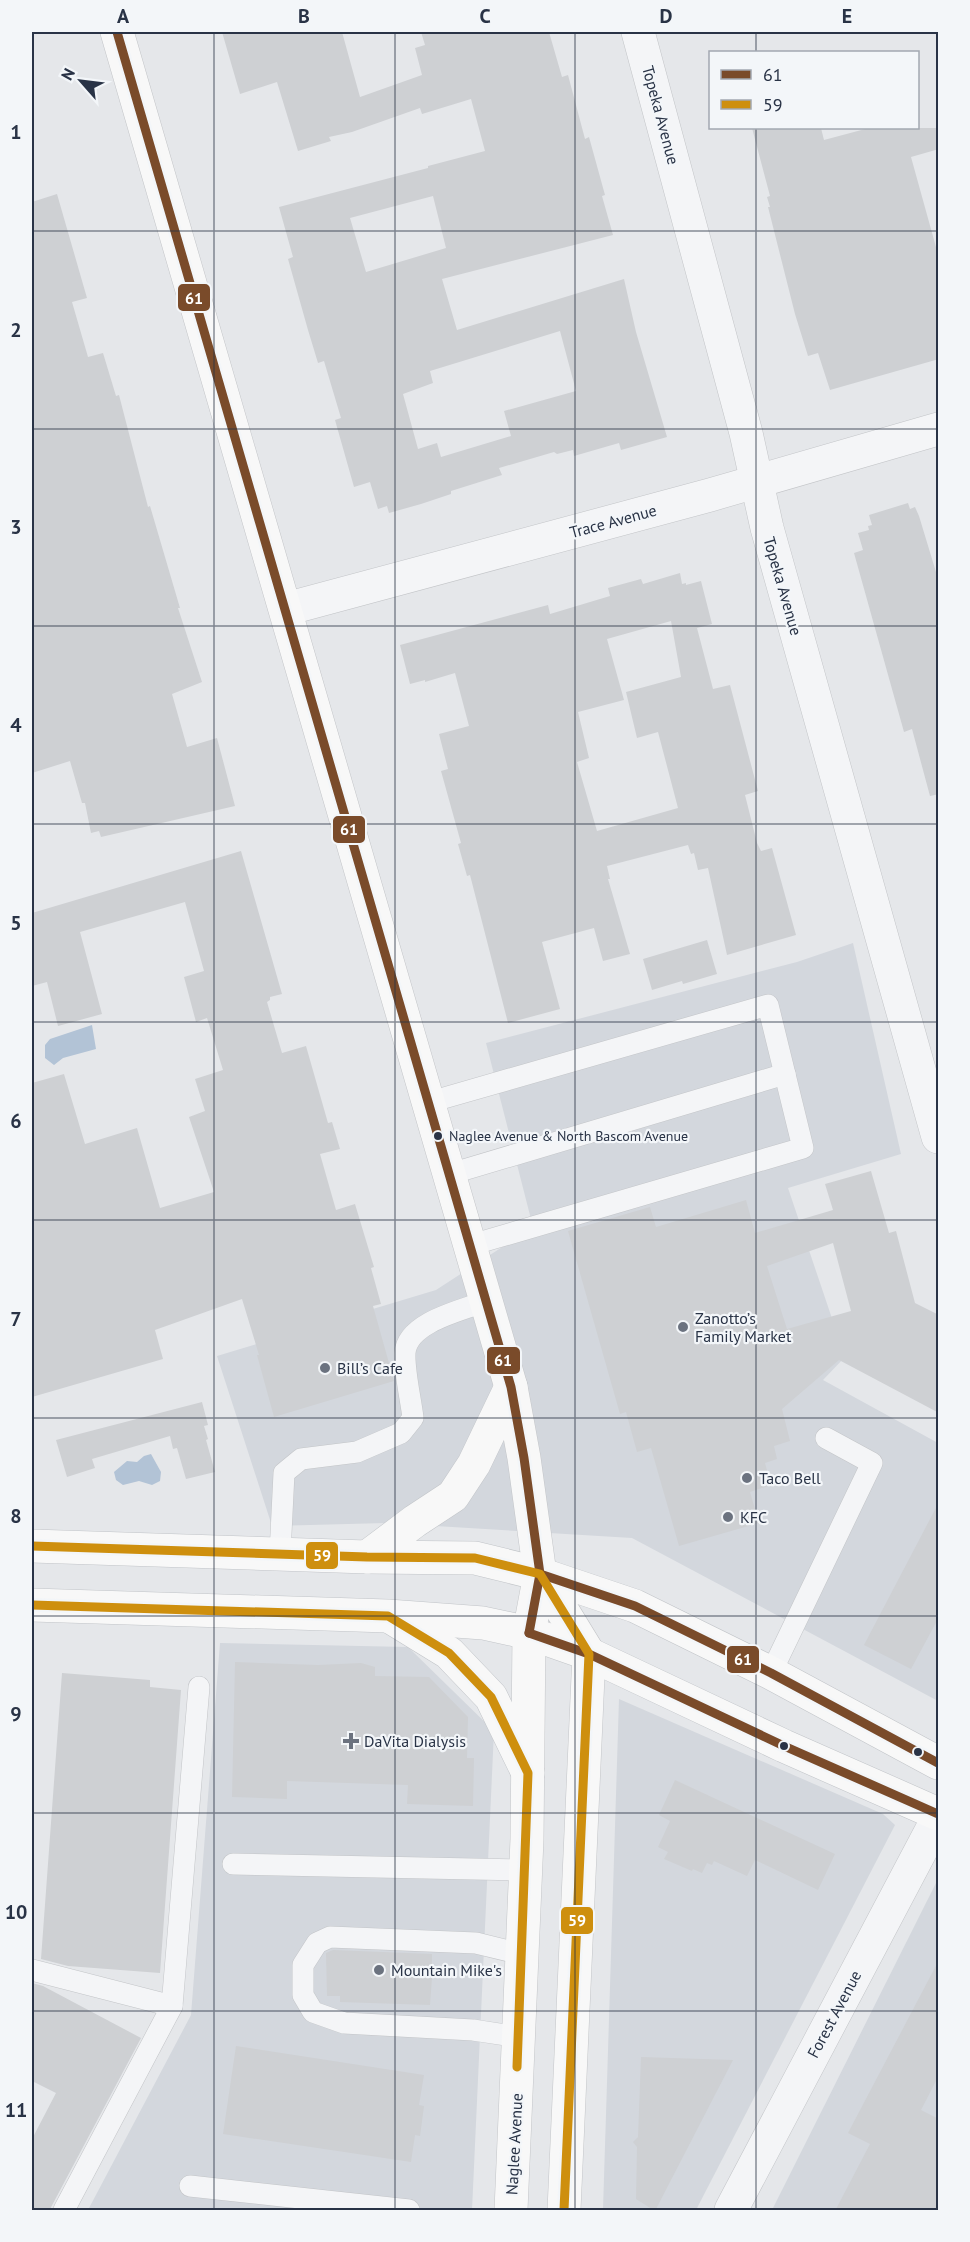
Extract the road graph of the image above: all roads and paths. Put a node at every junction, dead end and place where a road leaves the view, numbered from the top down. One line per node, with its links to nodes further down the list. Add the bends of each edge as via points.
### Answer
1 (117, 32): 5 (main road, Naglee Avenue)
2 (638, 32): 4 (street, Topeka Avenue)
3 (939, 429): 4 (street, Trace Avenue)
4 (756, 481): 5 (street, Trace Avenue); 8 (street, Topeka Avenue)
5 (286, 609): 7 (main road, Naglee Avenue)
6 (785, 1074): 7 (lane, via 768,1005); 9 (lane); 10 (lane, via 803,1148)
7 (430, 1102): 9 (main road, Naglee Avenue)
8 (939, 1137)
9 (450, 1174): 10 (main road, Naglee Avenue)
10 (471, 1245): 11 (main road, Naglee Avenue)
11 (487, 1301): 12 (main road, Naglee Avenue); 15 (lane, via 416,1331 405,1352 413,1418 401,1432 357,1452 302,1459 284,1473)
12 (511, 1387): 16 (main road, via 474,1464 453,1496); 17 (main road, Naglee Avenue)
13 (826, 1438): 22 (lane, via 872,1463)
14 (32, 1546): 15 (main road)
15 (280, 1554): 16 (main road)
16 (367, 1557): 17 (main road, via 475,1558)
17 (540, 1574): 20 (main road, Naglee Avenue); 21 (main road, Naglee Avenue); 22 (main road, via 635,1606)
18 (32, 1605): 19 (main road)
19 (388, 1616): 20 (main road, via 483,1623); 25 (main road, via 448,1653 473,1676 491,1697)
20 (529, 1633): 21 (main road); 25 (main road, Naglee Avenue)
21 (589, 1654): 26 (main road); 37 (main road)
22 (771, 1673): 24 (main road)
23 (199, 1687): 31 (lane)
24 (939, 1763)
25 (528, 1773): 28 (main road, Naglee Avenue)
26 (939, 1816): 38 (street, Forest Avenue)
27 (233, 1864): 28 (lane)
28 (525, 1870): 29 (main road, Naglee Avenue)
29 (521, 1954): 32 (main road, Naglee Avenue); 32 (lane, via 476,1943 330,1937 317,1943 303,1965 303,1995 313,2012 344,2023 472,2030)
30 (32, 1970): 31 (lane)
31 (172, 2006): 34 (lane)
32 (519, 2037): 36 (main road, Naglee Avenue)
33 (190, 2186): 35 (lane)
34 (64, 2211)
35 (409, 2211)
36 (511, 2211)
37 (564, 2211)
38 (730, 2211)

